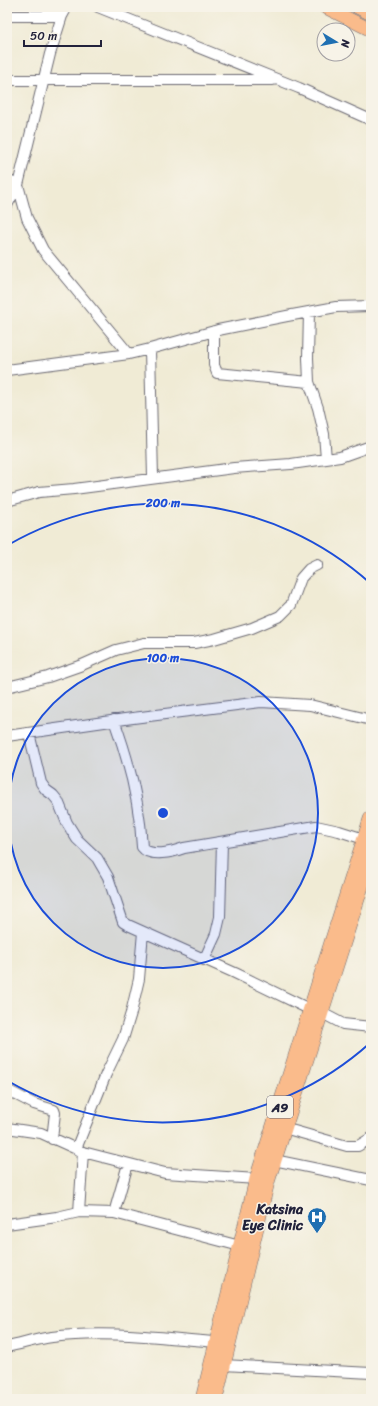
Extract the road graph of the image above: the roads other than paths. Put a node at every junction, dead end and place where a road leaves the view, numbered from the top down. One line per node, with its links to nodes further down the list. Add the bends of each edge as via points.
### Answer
1 (98, 7): 10 (street)
2 (325, 7): 7 (main road)
3 (357, 7): 5 (main road)
4 (64, 11): 6 (street); 9 (street)
5 (371, 14)
6 (7, 16)
7 (371, 30)
8 (7, 80): 9 (street)
9 (44, 80): 10 (street); 13 (street)
10 (279, 80): 11 (street)
11 (371, 120)
12 (7, 180): 13 (street)
13 (18, 185): 14 (street); 19 (street, via 27,218 44,250)
14 (7, 205)
15 (371, 306): 16 (street)
16 (309, 312): 17 (street); 21 (street)
17 (214, 331): 18 (street); 21 (street, via 214,365 217,373)
18 (150, 349): 19 (street); 24 (street)
19 (129, 354): 20 (street)
20 (7, 370)
21 (309, 382): 23 (street, via 324,434)
22 (371, 446): 23 (street)
23 (326, 459): 24 (street)
24 (153, 478): 25 (street, via 39,492)
25 (7, 502)
26 (317, 565): 27 (street, via 301,578 291,605 280,616 252,628 194,643 144,643 116,650 48,677)
27 (7, 687)
28 (114, 720): 29 (street, via 261,702 310,705); 30 (street); 34 (street, via 131,771 140,816 142,847 145,851 166,853)
29 (371, 720)
30 (29, 733): 31 (street); 36 (street, via 41,783 58,801 67,823 77,838 97,858 108,877 123,922)
31 (7, 736)
32 (371, 819): 33 (highway, A9)
33 (364, 838): 34 (street, via 316,826); 38 (highway, A9)
34 (222, 842): 37 (street, via 220,917 216,934)
35 (371, 855): 38 (highway, A9)
36 (143, 932): 37 (street); 46 (street, via 139,979 129,1020 106,1074)
37 (204, 960): 38 (street)
38 (317, 1011): 39 (street, via 343,1024); 40 (highway, A9)
39 (371, 1027)
40 (306, 1043): 43 (highway, A9); 49 (highway, A9)
41 (7, 1090): 45 (street, via 34,1104 54,1110)
42 (7, 1128): 45 (street, via 41,1134)
43 (284, 1128): 44 (street, via 346,1146 358,1146); 47 (highway, A9)
44 (371, 1138)
45 (52, 1139): 46 (street)
46 (80, 1150): 48 (street); 51 (street)
47 (274, 1160): 50 (street); 57 (highway, A9)
48 (128, 1164): 49 (street, via 165,1173); 52 (street)
49 (257, 1179): 54 (highway, A9)
50 (371, 1180)
51 (80, 1212): 52 (street); 53 (street)
52 (114, 1212): 54 (street)
53 (7, 1224)
54 (240, 1246): 55 (highway, A9)
55 (217, 1342): 56 (street, via 89,1334 50,1337); 59 (highway, A9)
56 (7, 1348)
57 (223, 1364): 58 (street); 60 (highway, A9)
58 (371, 1373)
59 (203, 1399)
60 (214, 1399)

